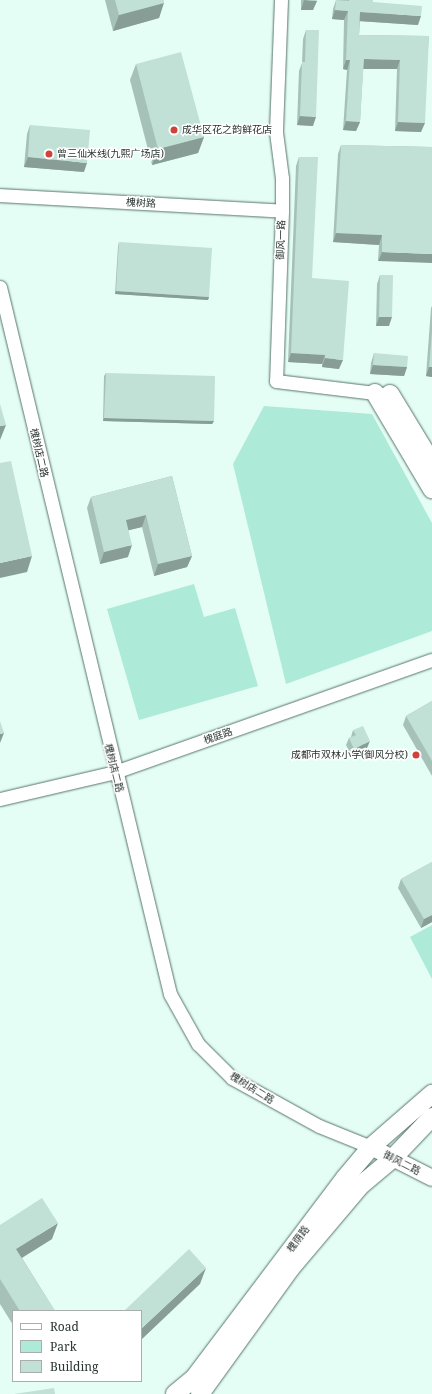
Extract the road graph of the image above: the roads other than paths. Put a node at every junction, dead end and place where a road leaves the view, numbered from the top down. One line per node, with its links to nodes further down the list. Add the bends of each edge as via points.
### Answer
1 (281, 0): 3 (street, 御风一路, via 276,132 282,178)
2 (0, 195): 3 (street, 槐树路)
3 (282, 211): 5 (street, 御风一路, via 276,381)
4 (0, 287): 9 (street, 槐树店二路)
5 (383, 394): 6 (main road); 7 (main road)
6 (432, 463)
7 (432, 488)
8 (432, 660): 9 (street, 槐庭路)
9 (115, 772): 10 (street, 槐庭路); 13 (street, 槐树店二路, via 170,994 198,1044 232,1078 319,1126)
10 (0, 799)
11 (432, 1094): 13 (main road, 槐荫路)
12 (432, 1117): 14 (main road, 槐荫路)
13 (371, 1148): 14 (street, 御风二路); 16 (main road, 槐荫路, via 345,1178 195,1377)
14 (392, 1158): 15 (street, 御风二路); 17 (main road, 槐荫路, via 361,1185 290,1269)
15 (432, 1178)
16 (175, 1394)
17 (200, 1394)

